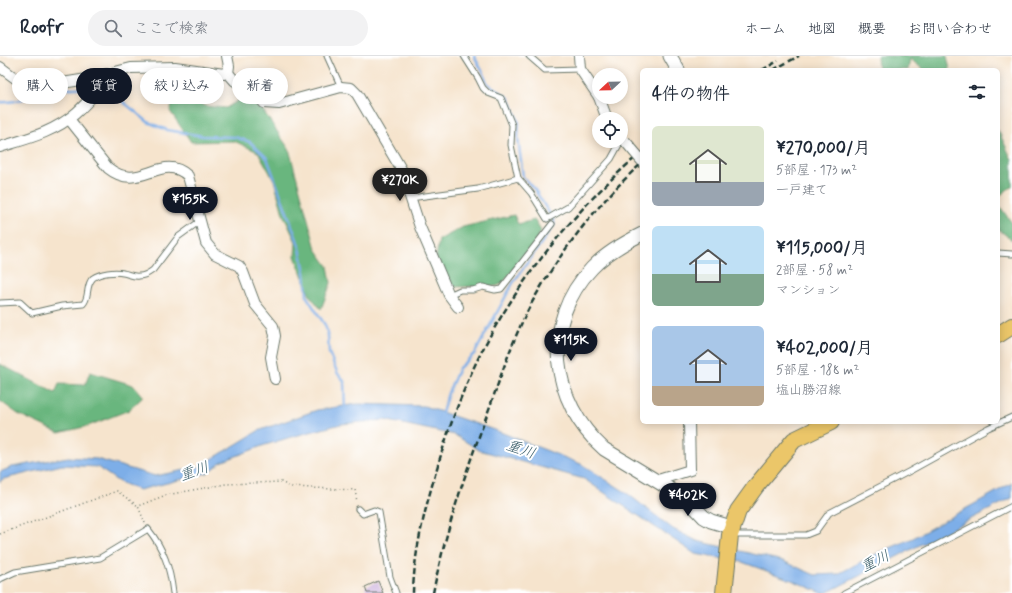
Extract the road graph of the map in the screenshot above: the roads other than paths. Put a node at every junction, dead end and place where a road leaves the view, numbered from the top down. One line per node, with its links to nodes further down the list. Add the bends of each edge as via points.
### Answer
1 (227, 56): 11 (street)
2 (327, 56): 14 (lane)
3 (464, 56): 21 (lane, via 482,88 501,98 512,125 511,145)
4 (530, 56): 10 (lane, via 545,70)
5 (579, 56): 10 (street)
6 (670, 56): 9 (street)
7 (0, 66): 12 (street, via 15,78 31,84 44,86)
8 (131, 68): 11 (street, via 175,67 217,75)
9 (677, 68)
10 (580, 69): 13 (street)
11 (228, 73): 14 (street, via 235,81 249,85 264,103 279,104)
12 (76, 82)
13 (592, 87)
14 (341, 88): 22 (street, via 350,88 357,94 401,169)
15 (85, 104): 16 (street)
16 (69, 119): 18 (street, via 40,134); 23 (street, via 114,173 136,178 166,168 182,170 191,183)
17 (628, 146): 20 (street, bridge)
18 (0, 147)
19 (618, 148): 21 (lane, via 612,160 568,207 547,219)
20 (640, 159)
21 (518, 178): 22 (lane, via 478,189)
22 (410, 198): 28 (street)
23 (201, 220): 29 (lane, via 178,237 148,273 139,276 123,273 101,274 92,279 86,302 83,304 32,313 20,302); 33 (street, via 210,250 238,266 243,272 255,304 273,326 275,336 271,357)
24 (552, 224): 28 (lane, via 501,289 483,287 460,290)
25 (640, 235): 39 (street, via 605,256 581,281 565,311 558,341 558,355 561,382 584,428 604,450)
26 (1000, 253): 27 (lane)
27 (1012, 254)
28 (449, 296): 30 (street)
29 (0, 303)
30 (458, 307)
31 (1012, 326): 32 (main road)
32 (1000, 334)
33 (275, 379)
34 (1012, 417): 35 (lane)
35 (1000, 422)
36 (689, 424): 39 (street, via 690,470)
37 (827, 424): 42 (main road, via 794,440 738,511)
38 (997, 424): 42 (lane, via 829,513 816,531 806,535)
39 (655, 481): 42 (street, via 688,500 704,517)
40 (1012, 506): 47 (lane)
41 (358, 510): 45 (lane, via 362,514 374,510 379,512 390,577)
42 (730, 534): 46 (main road)
43 (0, 579): 44 (lane, via 15,572 100,558 148,529 161,546 171,573)
44 (173, 593)
45 (396, 593)
46 (724, 593)
47 (844, 593)

